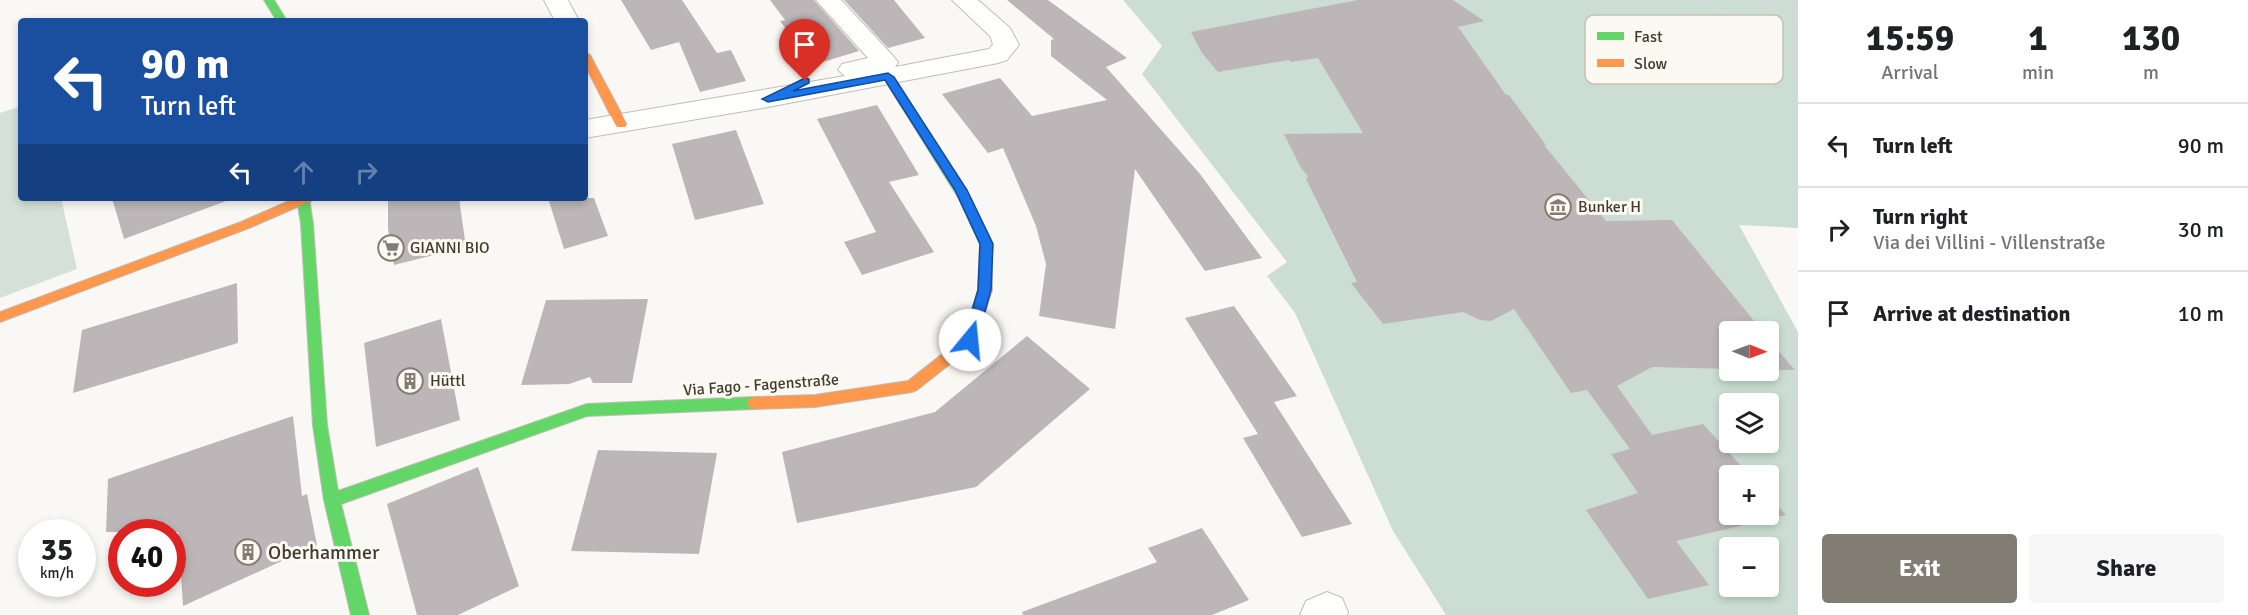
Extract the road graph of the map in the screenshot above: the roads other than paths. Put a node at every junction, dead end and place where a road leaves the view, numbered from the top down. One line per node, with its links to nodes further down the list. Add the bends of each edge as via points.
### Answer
1 (269, 0): 5 (street)
2 (556, 0): 6 (street)
3 (828, 0): 9 (street, via 885,62 805,81)
4 (964, 0): 8 (street, via 1001,33 1006,45 999,55)
5 (280, 18)
6 (565, 18)
7 (588, 61): 10 (street)
8 (888, 77): 9 (street); 15 (street, Via Fago - Fagenstraße, via 961,190 986,244 985,290 970,340 912,386 815,401 587,410)
9 (768, 99): 10 (street)
10 (621, 124): 11 (street)
11 (588, 129)
12 (299, 201): 14 (street)
13 (304, 201): 15 (street, via 320,425)
14 (0, 317)
15 (332, 500): 16 (street)
16 (360, 615)

